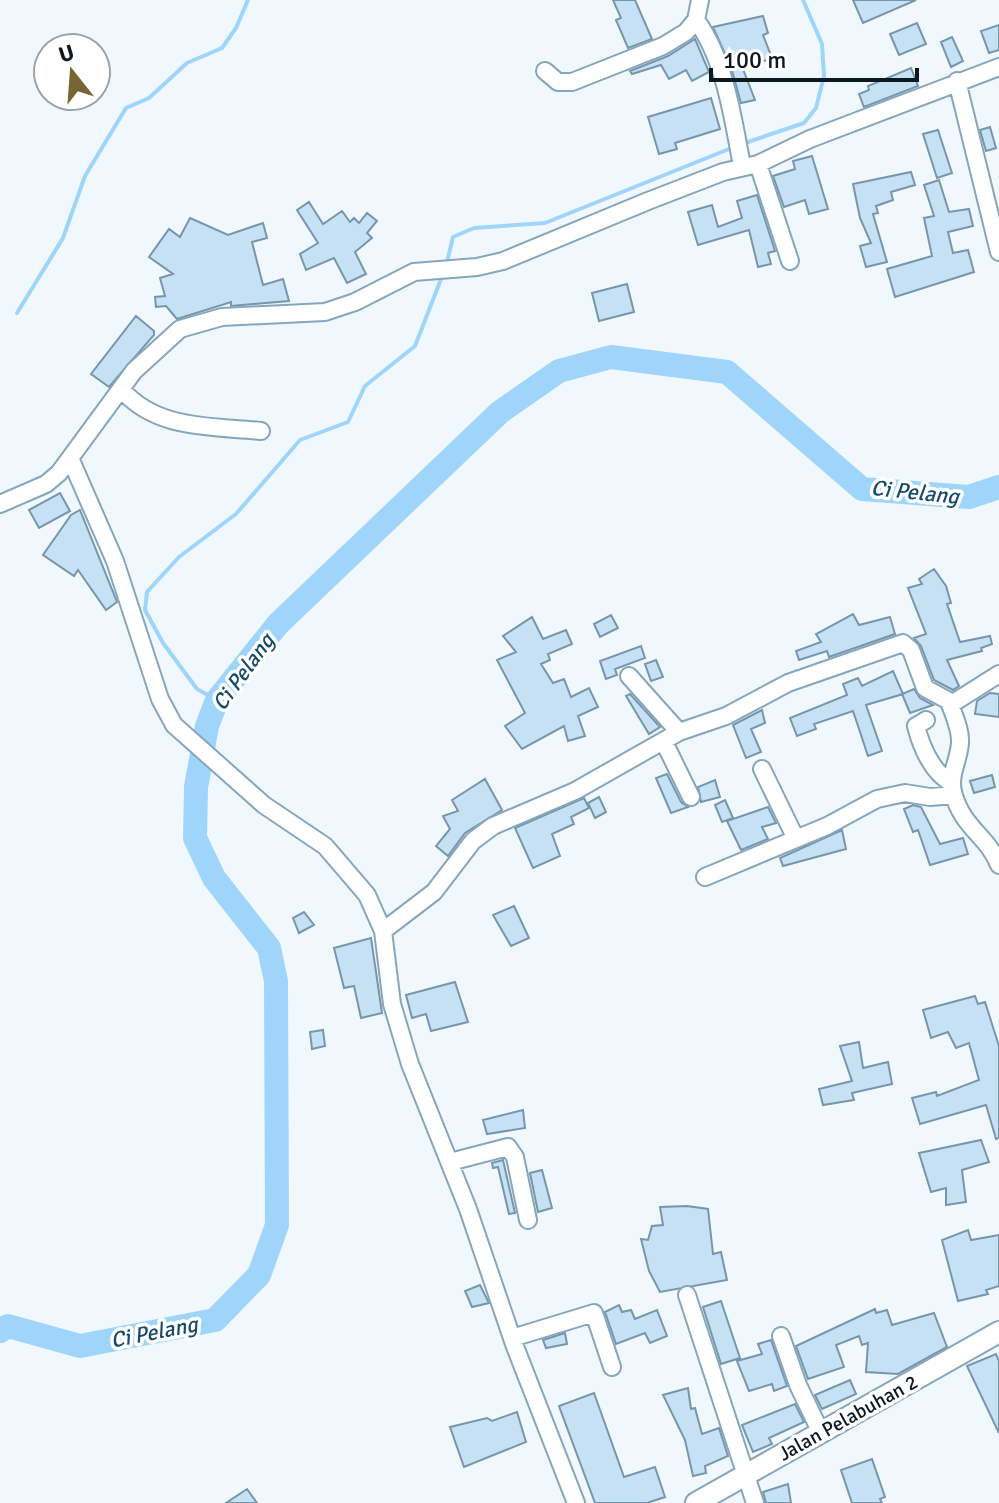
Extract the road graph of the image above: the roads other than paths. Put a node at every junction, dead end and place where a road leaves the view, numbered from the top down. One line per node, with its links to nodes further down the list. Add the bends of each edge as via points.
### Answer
1 (700, 0): 2 (street)
2 (696, 20): 4 (street, via 663,46 572,82 558,82); 6 (street, via 718,63)
3 (999, 67): 5 (street)
4 (545, 71)
5 (957, 81): 6 (street); 7 (street)
6 (750, 165): 8 (street); 9 (street, via 491,265 414,272 325,312 254,314 192,324 156,348)
7 (999, 252)
8 (790, 261)
9 (122, 390): 10 (street, via 155,416); 11 (street)
10 (261, 431)
11 (70, 458): 12 (street, via 51,481); 26 (street, via 115,561 160,699 174,725 264,805 309,832 341,861 367,895)
12 (0, 504)
13 (999, 674): 15 (street)
14 (629, 676): 17 (street)
15 (950, 705): 17 (street, via 947,698 925,688 912,652 903,643 802,677 726,716); 20 (street, via 960,744)
16 (926, 720): 20 (street, via 916,726 920,745)
17 (679, 732): 18 (street)
18 (664, 742): 21 (street); 26 (street, via 590,784 481,834 434,892)
19 (762, 769): 22 (street)
20 (953, 789): 22 (street, via 892,794); 23 (street, via 966,823)
21 (691, 797)
22 (796, 839): 25 (street)
23 (995, 848): 24 (street)
24 (999, 865)
25 (705, 877)
26 (383, 931): 27 (street, via 397,1025)
27 (450, 1162): 28 (street, via 508,1147 515,1157); 32 (street)
28 (528, 1220)
29 (687, 1295): 35 (street)
30 (999, 1332): 34 (main road, Jalan Pelabuhan 2)
31 (781, 1336): 34 (street)
32 (512, 1338): 33 (street, via 594,1313); 36 (street)
33 (612, 1367)
34 (821, 1433): 35 (main road, Jalan Pelabuhan 2)
35 (745, 1475): 37 (main road, Jalan Pelabuhan 2); 38 (street)
36 (576, 1503)
37 (696, 1503)
38 (755, 1503)

